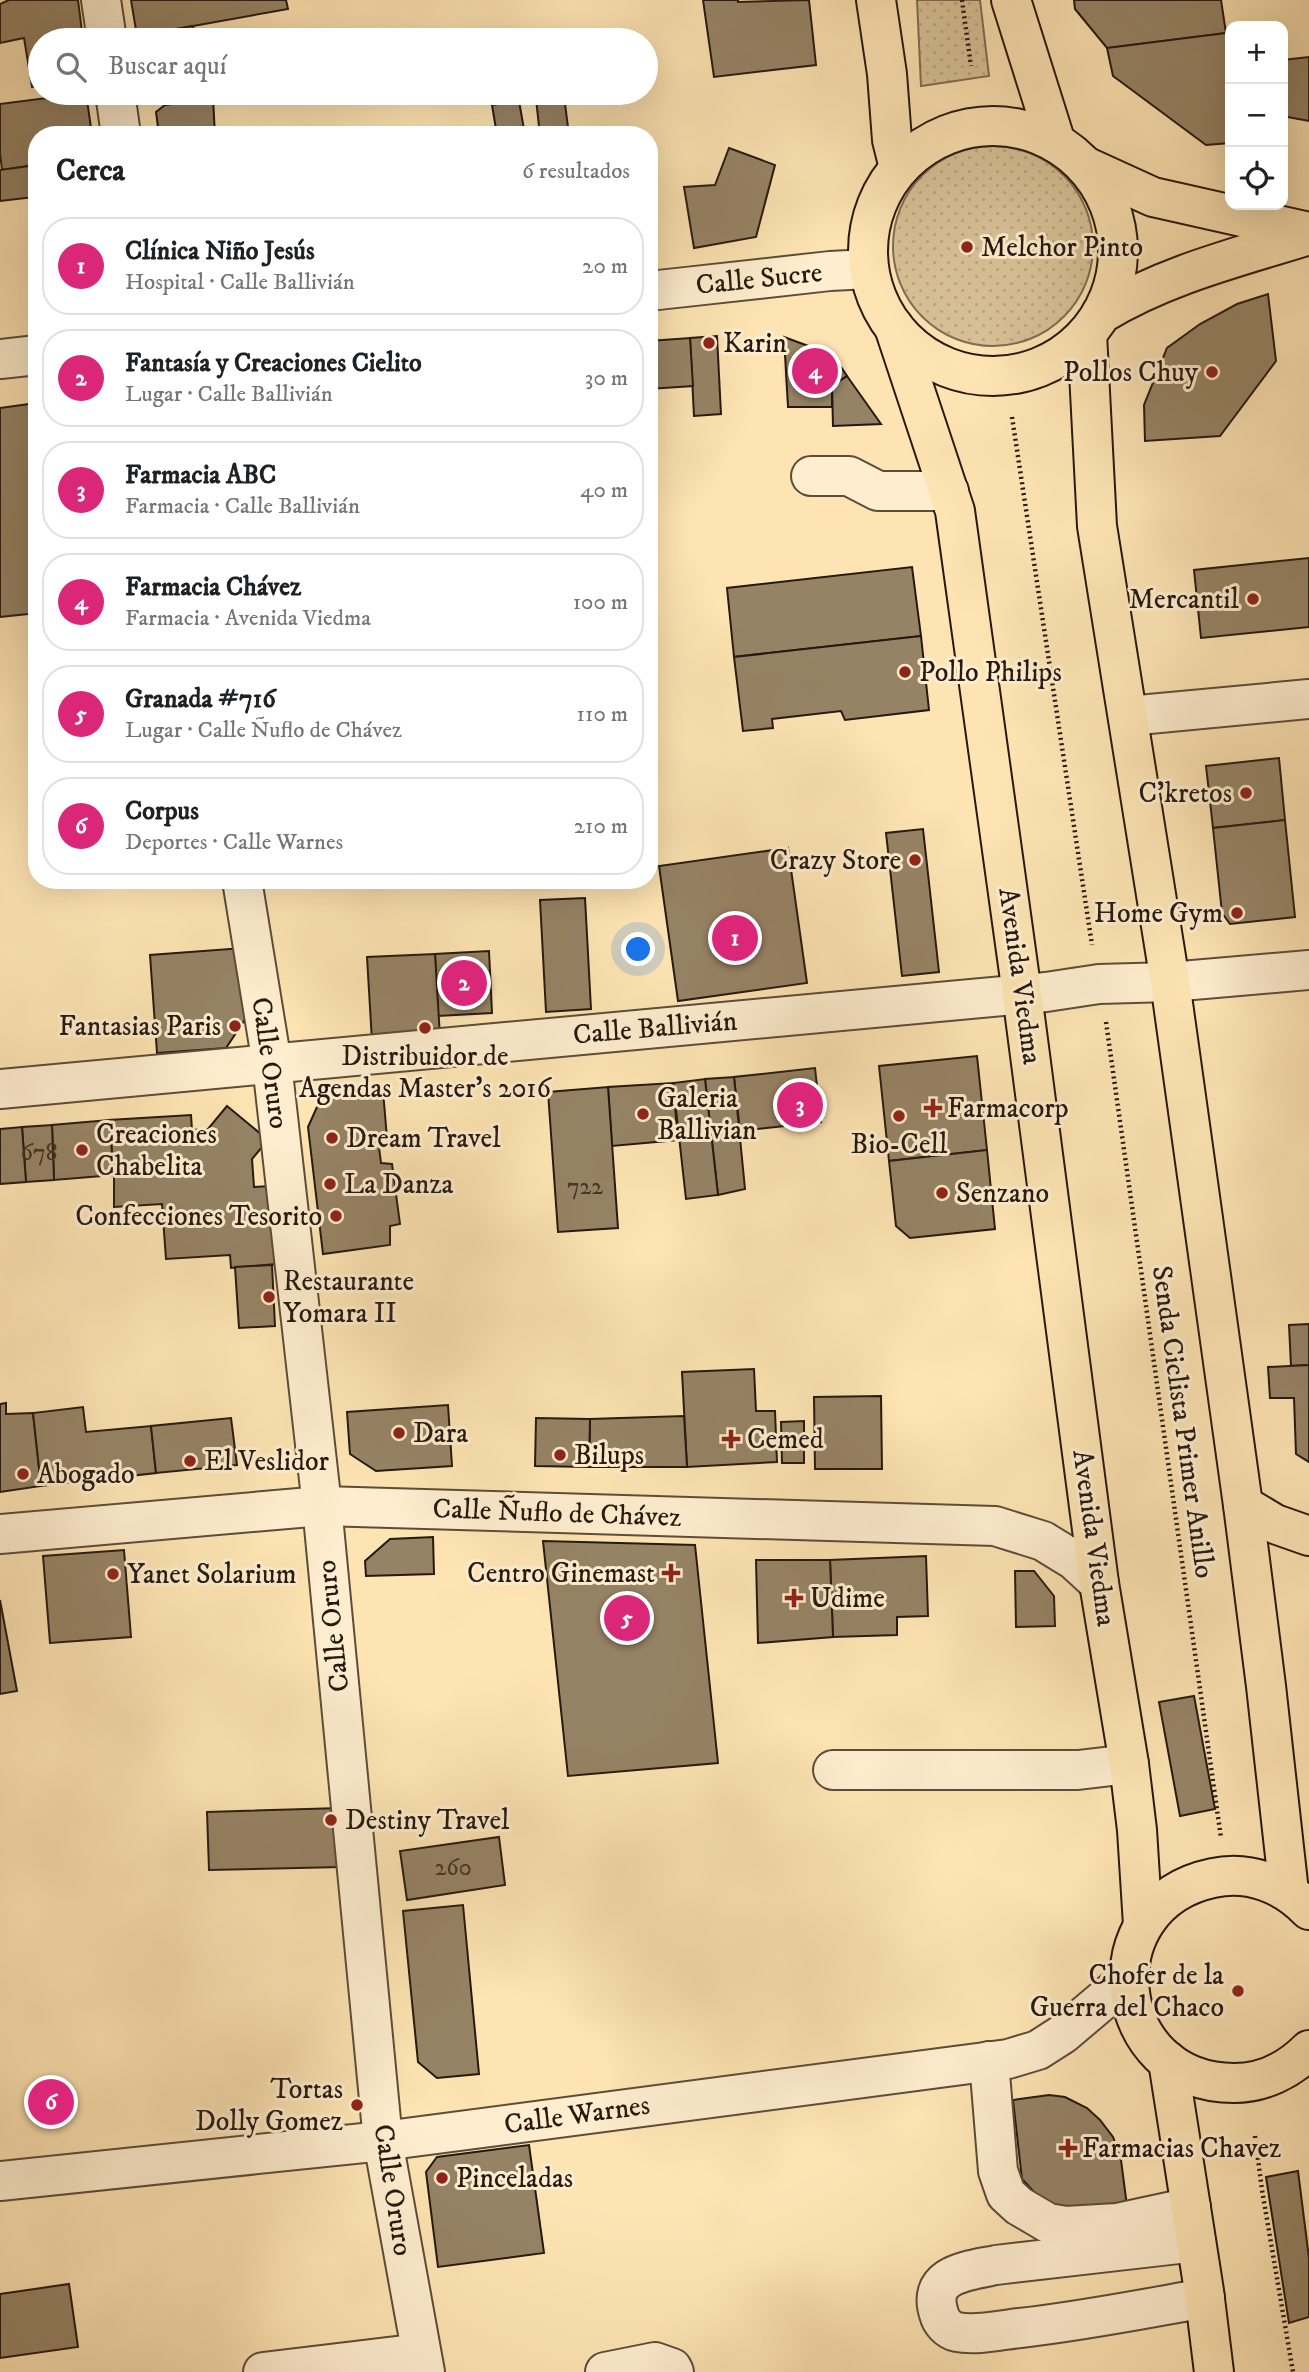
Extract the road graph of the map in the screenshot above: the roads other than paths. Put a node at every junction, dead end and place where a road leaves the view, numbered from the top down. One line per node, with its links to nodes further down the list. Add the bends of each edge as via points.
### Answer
1 (101, 0): 4 (street)
2 (876, 0): 9 (main road)
3 (1011, 0): 7 (main road)
4 (105, 28)
5 (117, 105): 6 (street)
6 (120, 126)
7 (1056, 142): 8 (main road); 9 (main road, via 1013,128 973,128 934,141)
8 (1086, 166): 10 (main road, via 1153,197); 13 (main road, via 1109,203 1117,231 1117,274)
9 (899, 168): 11 (main road, via 871,223)
10 (1309, 234): 13 (main road, via 1157,284)
11 (869, 269): 12 (street, Calle Sucre); 14 (main road, via 878,300)
12 (658, 290)
13 (1094, 324): 14 (main road, via 1070,350 1041,366 994,376 961,372 932,359); 20 (main road, via 1097,526)
14 (894, 327): 18 (main road, Avenida Viedma)
15 (28, 356): 16 (street)
16 (0, 359)
17 (811, 476): 18 (street, via 849,476 878,491)
18 (948, 491): 24 (main road, Avenida Viedma, via 955,511)
19 (1309, 699): 20 (street)
20 (1128, 716): 23 (main road)
21 (243, 889): 25 (street, Calle Oruro)
22 (1309, 970): 23 (street, Calle Ballivián)
23 (1170, 982): 24 (street, Calle Ballivián, via 1099,984); 27 (main road)
24 (1023, 994): 25 (street, Calle Ballivián); 31 (main road, Avenida Viedma)
25 (272, 1064): 26 (street, Calle Ballivián); 28 (street, Calle Oruro)
26 (0, 1089)
27 (1243, 1505): 30 (main road, via 1275,1524); 34 (main road, via 1266,1686)
28 (322, 1506): 29 (street, Calle Ñuflo de Chávez); 31 (street, Calle Ñuflo de Chávez, via 995,1526 1043,1541); 40 (street, Calle Oruro)
29 (0, 1534)
30 (1309, 1536)
31 (1099, 1583): 32 (main road, Avenida Viedma)
32 (1129, 1764): 33 (street, via 1078,1770); 35 (main road, Avenida Viedma)
33 (833, 1770)
34 (1302, 1903): 35 (main road, via 1272,1883 1226,1876 1198,1881 1165,1901)
35 (1143, 1925): 36 (main road)
36 (1128, 1979): 38 (street, Calle Warnes, via 1038,2050); 39 (main road, via 1141,2030)
37 (1309, 2050): 39 (main road, via 1274,2075 1239,2083 1204,2080)
38 (989, 2061): 40 (street, Calle Warnes); 42 (street, via 998,2171 1006,2194 1019,2206 1048,2223 1066,2226)
39 (1168, 2062): 42 (main road)
40 (383, 2141): 41 (street, Calle Warnes); 44 (street, Calle Oruro)
41 (0, 2181)
42 (1193, 2224): 43 (main road); 43 (street, via 963,2272 937,2289 936,2306 941,2322 955,2332 985,2332)
43 (1205, 2298): 48 (main road)
44 (423, 2363): 45 (street)
45 (263, 2372)
46 (605, 2372): 47 (street, via 655,2361)
47 (674, 2372)
48 (1214, 2372)

